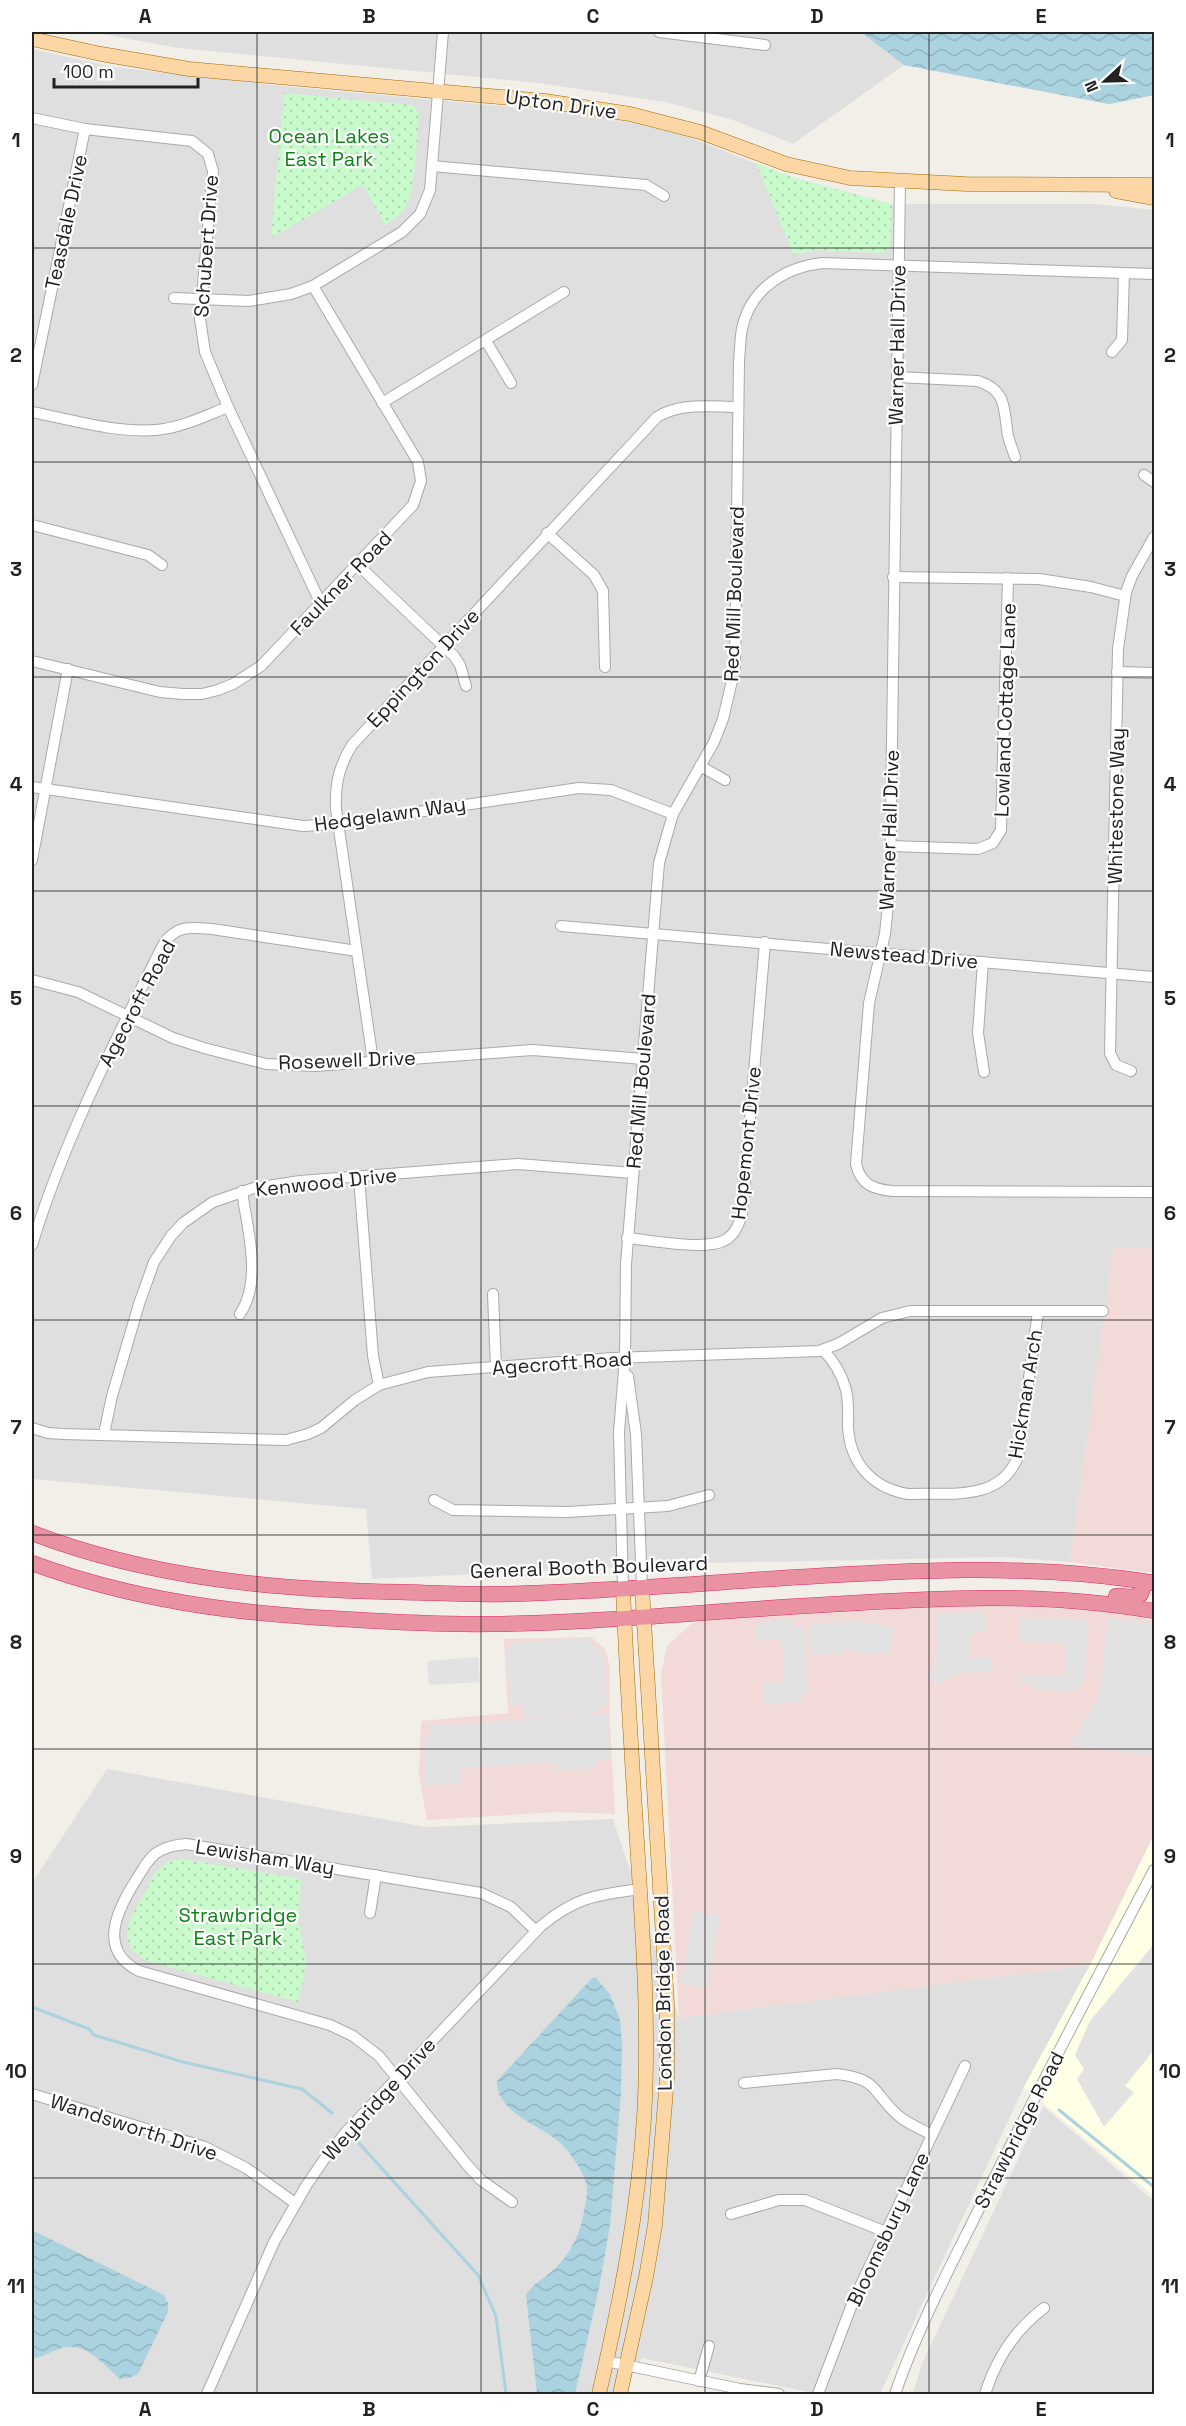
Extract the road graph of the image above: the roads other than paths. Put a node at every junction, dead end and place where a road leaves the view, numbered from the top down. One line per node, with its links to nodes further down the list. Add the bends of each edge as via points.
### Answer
1 (443, 32): 5 (street)
2 (659, 32): 4 (street)
3 (32, 39): 5 (main road, Upton Drive, via 189,69)
4 (765, 45)
5 (438, 90): 8 (street); 9 (main road, Upton Drive, via 630,114 700,132 793,166 850,178)
6 (32, 118): 7 (street, Schubert Drive)
7 (85, 129): 20 (street, Schubert Drive, via 192,141 208,154 213,171); 25 (street, Teasdale Drive)
8 (432, 166): 12 (street, via 646,185); 17 (street, via 426,202 412,224)
9 (900, 182): 11 (main road, Upton Drive); 14 (street, Warner Hall Drive)
10 (1155, 185): 11 (main road, Upton Drive)
11 (1084, 186): 13 (main road, Upton Drive)
12 (664, 196)
13 (1155, 198)
14 (898, 265): 15 (street, Red Mill Boulevard); 23 (street, Warner Hall Drive); 28 (street, Red Mill Boulevard, via 809,264 772,281 753,302 742,328)
15 (1125, 273): 16 (street, Red Mill Boulevard); 22 (street, via 1122,340)
16 (1155, 274)
17 (313, 286): 20 (street, via 270,299); 26 (street, Faulkner Road)
18 (564, 292): 21 (street)
19 (174, 298): 20 (street)
20 (201, 299): 27 (street, Schubert Drive, via 205,352)
21 (486, 341): 24 (street); 26 (street)
22 (1112, 352)
23 (897, 377): 30 (street, via 988,384 1001,396); 38 (street, Warner Hall Drive)
24 (511, 383)
25 (32, 385)
26 (382, 403): 37 (street, Faulkner Road, via 417,462 421,481 413,505)
27 (228, 407): 29 (street, via 156,430 107,427); 41 (street, Schubert Drive)
28 (738, 407): 34 (street, Eppington Drive, via 687,406 657,417); 49 (street, Red Mill Boulevard, via 735,668 723,719)
29 (32, 412)
30 (1015, 457)
31 (1144, 475): 32 (street)
32 (1155, 482)
33 (32, 525): 36 (street, via 148,555)
34 (547, 533): 42 (street, Eppington Drive); 44 (street, via 594,575 603,591)
35 (1155, 537): 40 (street, Whitestone Way)
36 (162, 565)
37 (358, 565): 41 (street, Faulkner Road); 42 (street)
38 (893, 577): 39 (street); 55 (street, Warner Hall Drive)
39 (1008, 578): 40 (street, via 1068,583); 55 (street, Lowland Cottage Lane, via 1001,830 993,843 978,849)
40 (1125, 596): 46 (street, Whitestone Way)
41 (321, 604): 45 (street, Faulkner Road, via 261,666 218,690 202,694 160,692)
42 (443, 646): 48 (street, via 460,665); 54 (street, Eppington Drive, via 344,757 336,784)
43 (32, 661): 45 (street, Faulkner Road)
44 (605, 667)
45 (68, 669): 52 (street)
46 (1117, 672): 47 (street); 63 (street, Whitestone Way)
47 (1155, 673)
48 (466, 686)
49 (700, 765): 50 (street); 53 (street, Red Mill Boulevard)
50 (725, 780)
51 (32, 787): 52 (street, Hedgelawn Way)
52 (46, 789): 54 (street, Hedgelawn Way, via 303,826); 56 (street)
53 (673, 814): 54 (street, Hedgelawn Way, via 611,790 579,788); 58 (street, Red Mill Boulevard, via 659,862)
54 (338, 824): 60 (street, Eppington Drive)
55 (891, 846): 61 (street, Warner Hall Drive)
56 (32, 860)
57 (561, 926): 58 (street, Newstead Drive)
58 (653, 933): 59 (street, Newstead Drive); 67 (street, Red Mill Boulevard)
59 (765, 942): 61 (street, Newstead Drive); 75 (street, Hopemont Drive, via 739,1224 727,1239 707,1245)
60 (357, 951): 66 (street, Agecroft Road, via 212,929 180,929 163,945); 68 (street, Eppington Drive)
61 (882, 953): 62 (street, Newstead Drive); 74 (street, Warner Hall Drive, via 869,1003 856,1164 867,1185 892,1191)
62 (983, 962): 63 (street, Newstead Drive); 70 (street, via 978,1033)
63 (1113, 973): 64 (street, Newstead Drive); 69 (street, Whitestone Way, via 1110,1053 1116,1065)
64 (1155, 977)
65 (32, 980): 66 (street, Rosewell Drive, via 78,992)
66 (127, 1016): 68 (street, Rosewell Drive, via 174,1038 266,1064 315,1066); 76 (street, Agecroft Road, via 52,1182)
67 (643, 1059): 68 (street, Rosewell Drive, via 533,1050); 71 (street, Red Mill Boulevard)
68 (373, 1061)
69 (1131, 1071)
70 (984, 1072)
71 (633, 1173): 72 (street, Kenwood Drive, via 518,1164); 75 (street, Red Mill Boulevard)
72 (359, 1177): 73 (street, Kenwood Drive, via 300,1181); 84 (street, via 373,1356)
73 (242, 1191): 80 (street, via 253,1282); 86 (street, Kenwood Drive, via 196,1212 162,1247 139,1304)
74 (1155, 1192)
75 (627, 1238): 82 (street, Red Mill Boulevard)
76 (32, 1245)
77 (493, 1294): 83 (street)
78 (1103, 1311): 79 (street, Agecroft Road)
79 (1038, 1312): 81 (street, Agecroft Road, via 896,1313); 81 (street, Hickman Arch, via 1018,1457 1008,1475 980,1491 908,1494 874,1481 854,1455 846,1391 835,1365)
80 (240, 1314)
81 (823, 1350): 82 (street, Agecroft Road)
82 (625, 1358): 83 (street, Agecroft Road); 89 (street, Red Mill Boulevard, via 636,1434); 90 (street, Red Mill Boulevard, via 619,1432)
83 (496, 1367): 84 (street, Agecroft Road, via 428,1372)
84 (379, 1385): 86 (street, Agecroft Road, via 321,1428 295,1438 266,1441)
85 (32, 1428): 86 (street, Agecroft Road, via 48,1433)
86 (105, 1434)
87 (709, 1495): 89 (street)
88 (434, 1500): 90 (street, via 453,1510)
89 (638, 1509): 90 (street); 94 (street, Red Mill Boulevard)
90 (621, 1510): 95 (street, Red Mill Boulevard)
91 (32, 1533): 95 (highway, General Booth Boulevard, via 144,1567 234,1583 355,1592 506,1594)
92 (32, 1563): 99 (highway, via 130,1593 276,1616 492,1624)
93 (1150, 1582): 94 (highway, General Booth Boulevard, via 1039,1572 919,1570); 96 (highway, via 1141,1594 1132,1597 1082,1593)
94 (642, 1588): 95 (highway, General Booth Boulevard); 98 (main road, London Bridge Road)
95 (623, 1589): 99 (main road, London Bridge Road)
96 (1046, 1600): 97 (highway); 98 (highway, via 920,1599)
97 (1155, 1611)
98 (643, 1616): 99 (highway); 117 (main road, London Bridge Road, via 667,1992 667,2078 655,2225)
99 (624, 1617): 102 (main road, London Bridge Road)
100 (1155, 1870): 124 (street, Strawbridge Road, via 1011,2142)
101 (376, 1875): 103 (street); 104 (street, Lewisham Way, via 481,1893 511,1907); 106 (street, Lewisham Way, via 175,1845 148,1860 128,1892 114,1936 124,1961 139,1971 342,2030 367,2045)
102 (640, 1889): 104 (street, Weybridge Drive, via 582,1899 552,1916); 116 (main road, London Bridge Road, via 646,2021 644,2117 626,2275)
103 (370, 1913)
104 (536, 1931): 106 (street, Weybridge Drive)
105 (965, 2066): 109 (street, Bloomsbury Lane)
106 (397, 2078): 110 (street, Lewisham Way, via 468,2166); 111 (street, Weybridge Drive, via 339,2141)
107 (744, 2083): 109 (street, via 851,2076 871,2084 898,2116)
108 (32, 2094): 111 (street, Wandsworth Drive, via 205,2147 246,2168)
109 (932, 2135): 113 (street, Bloomsbury Lane)
110 (512, 2202)
111 (296, 2203): 119 (street, Weybridge Drive, via 257,2276)
112 (732, 2214): 113 (street, via 779,2200 805,2200)
113 (886, 2232): 123 (street, Bloomsbury Lane)
114 (1044, 2308): 125 (street, via 1004,2350)
115 (709, 2346): 118 (street)
116 (606, 2361): 117 (street); 120 (main road, London Bridge Road)
117 (627, 2365): 118 (street); 121 (main road, London Bridge Road)
118 (699, 2381): 122 (street)
119 (207, 2394)
120 (599, 2394)
121 (620, 2394)
122 (779, 2394)
123 (818, 2394)
124 (895, 2394)
125 (985, 2394)

